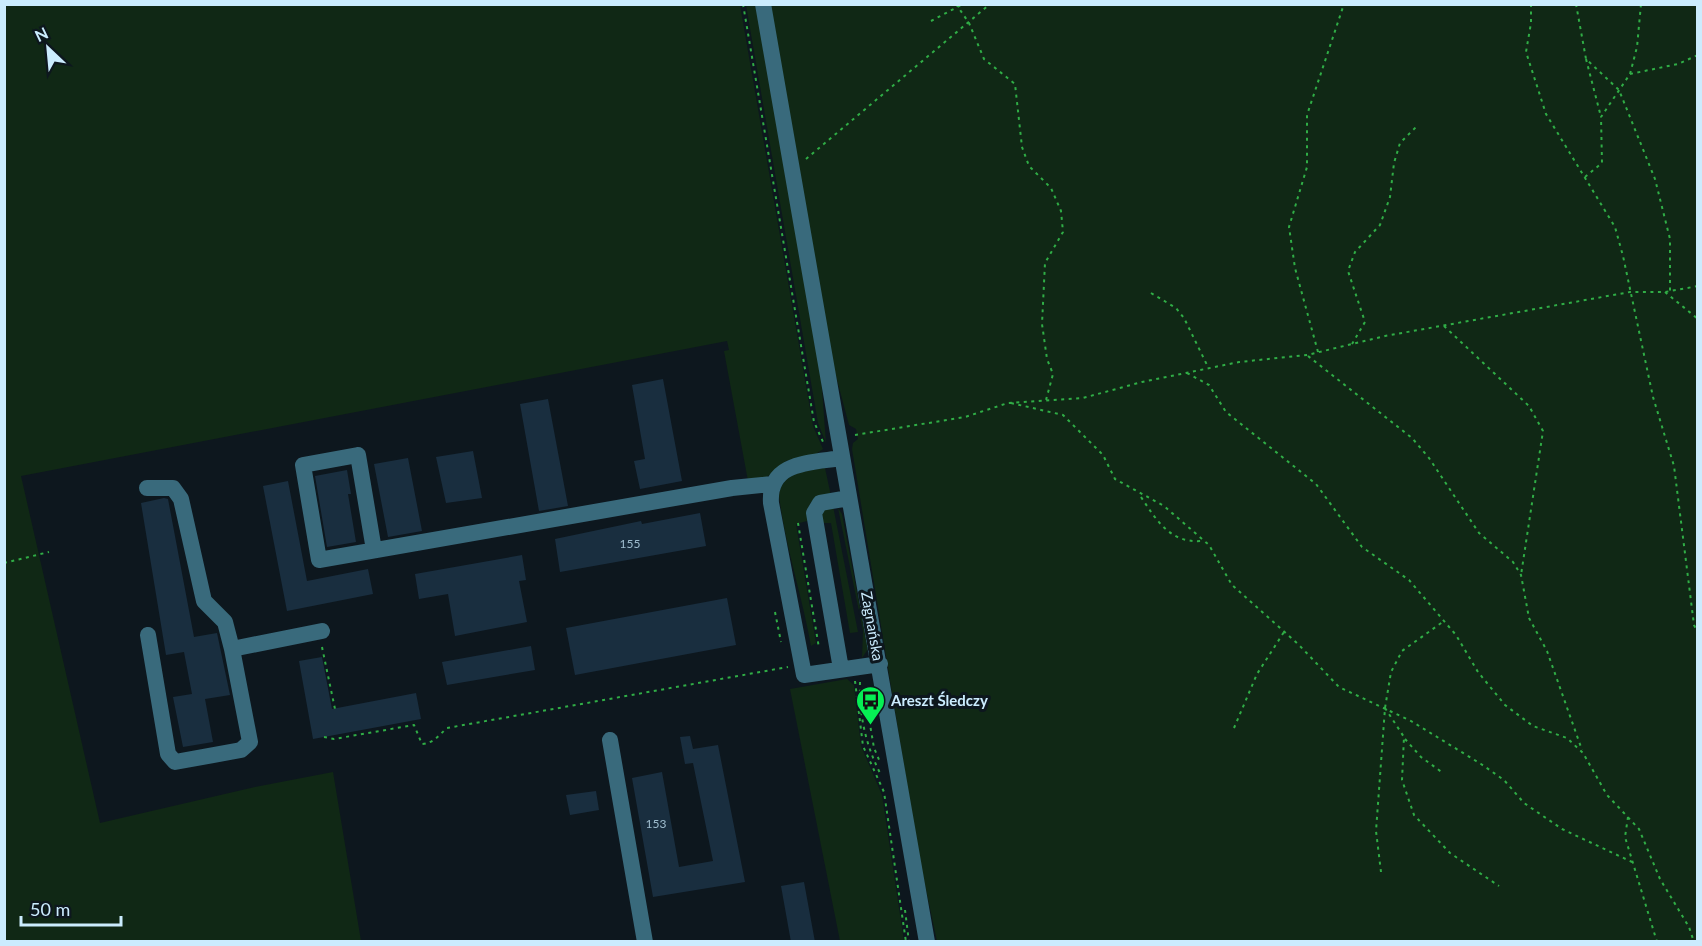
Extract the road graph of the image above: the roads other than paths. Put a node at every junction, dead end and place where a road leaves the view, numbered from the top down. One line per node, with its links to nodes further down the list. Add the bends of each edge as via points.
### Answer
1 (763, 4): 2 (street, Zagnańska, via 817,310 832,442)
2 (842, 458): 3 (street, via 790,468); 5 (street, Zagnańska)
3 (772, 484): 6 (street); 11 (street, via 771,503 804,675)
4 (147, 488): 9 (street, via 173,488 181,499 204,601 225,622)
5 (849, 498): 10 (street, Zagnańska); 11 (street, via 820,504 814,513)
6 (374, 550): 6 (street, via 319,560 303,465 358,455)
7 (148, 635): 9 (street, via 168,754 176,762 241,750 249,742)
8 (321, 635): 9 (street)
9 (232, 649)
10 (880, 663): 11 (street); 14 (street, Zagnańska)
11 (846, 673)
12 (610, 740): 13 (street)
13 (645, 942)
14 (927, 942)

